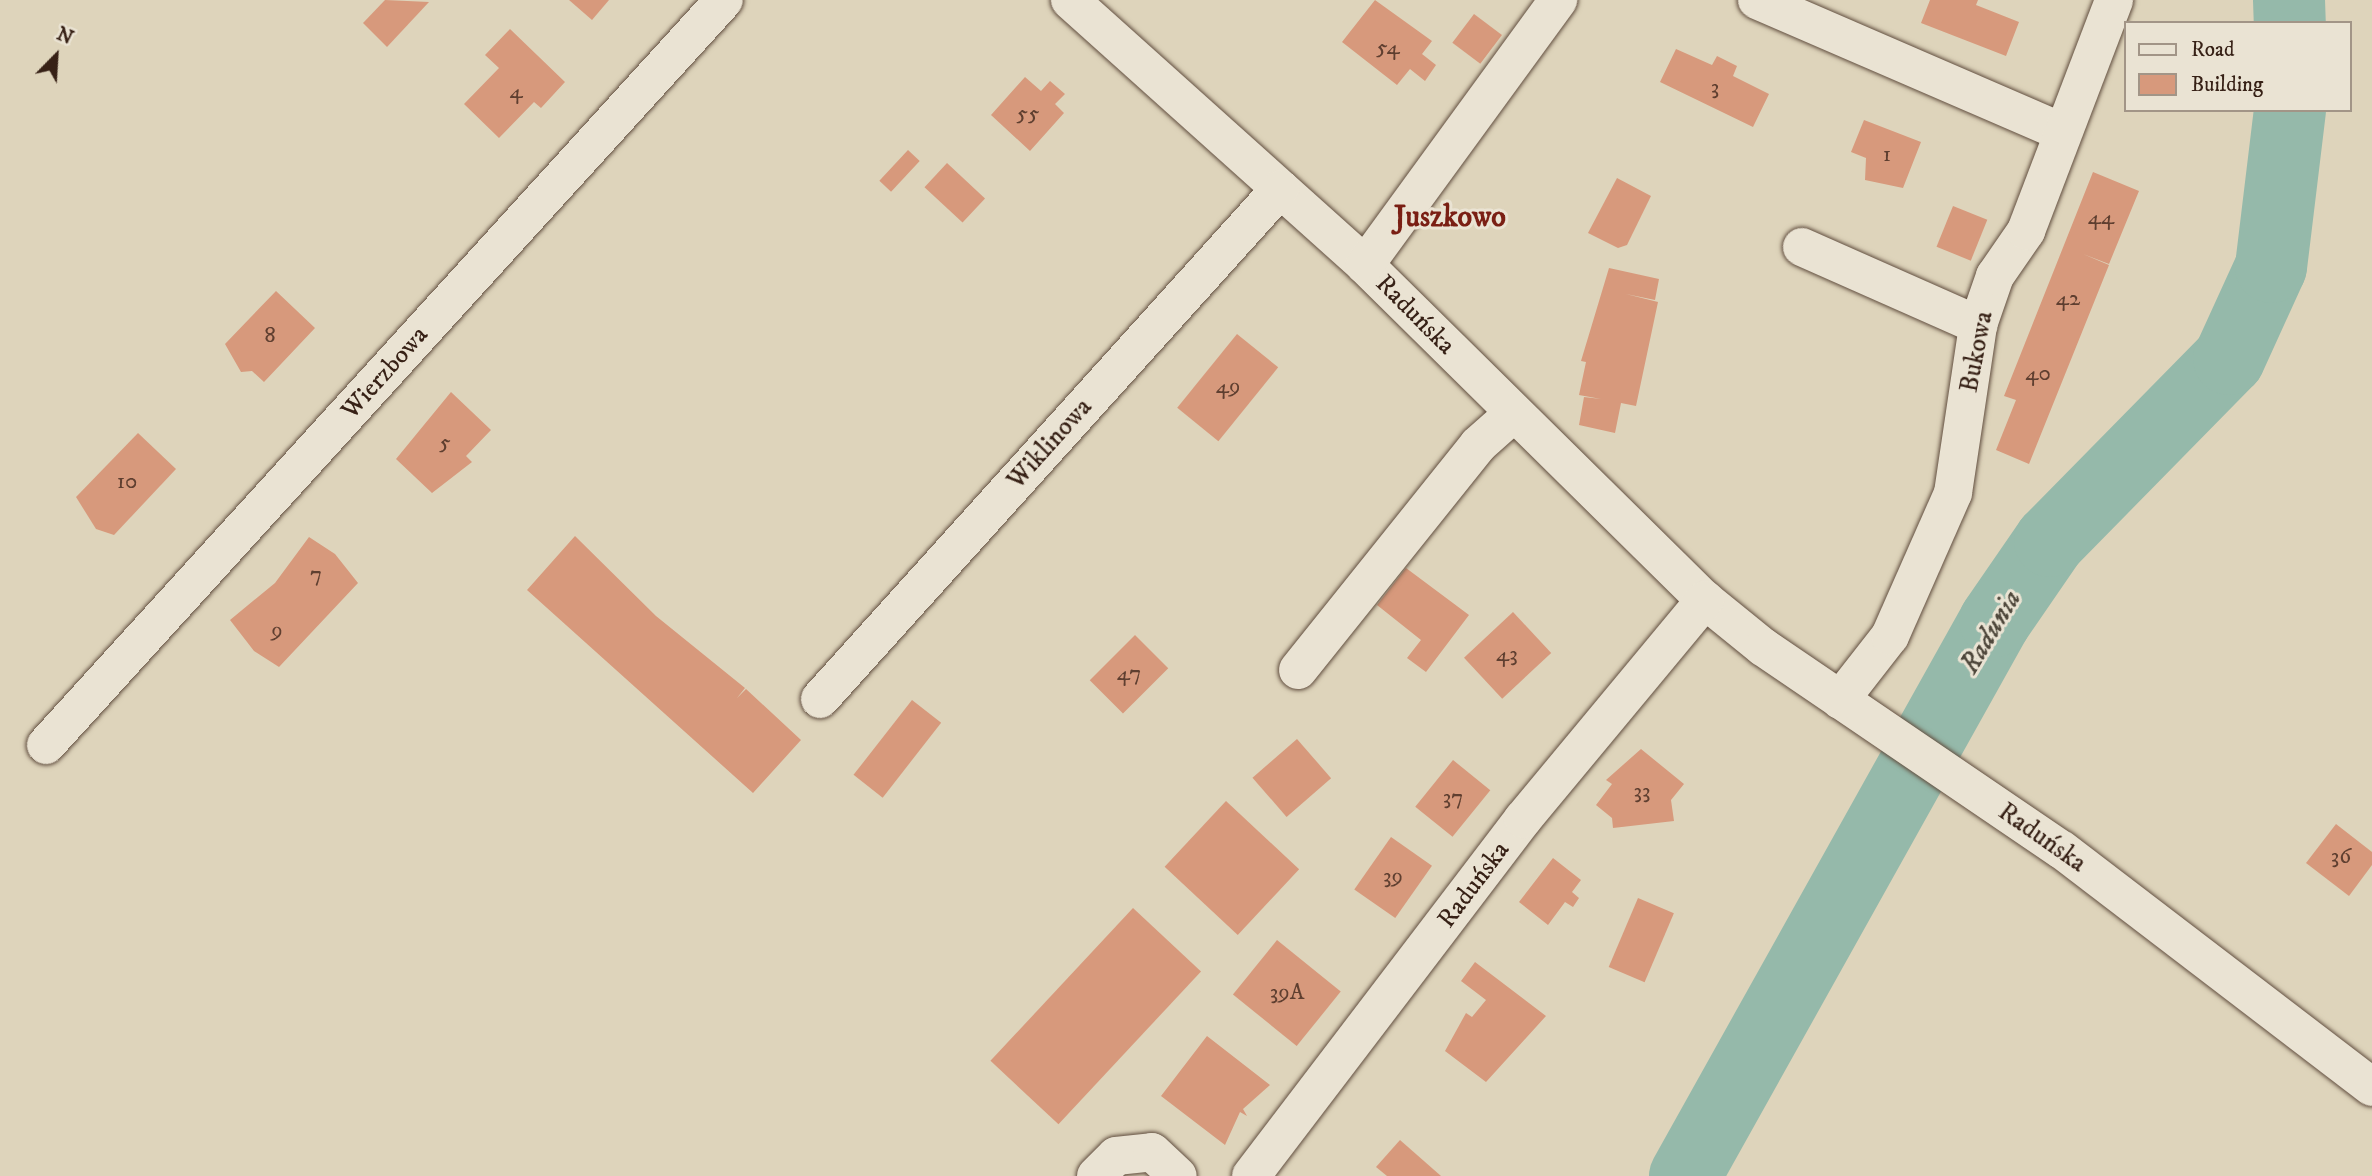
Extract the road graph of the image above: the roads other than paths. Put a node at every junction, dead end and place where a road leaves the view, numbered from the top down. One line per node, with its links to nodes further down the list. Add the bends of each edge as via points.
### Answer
1 (724, 0): 16 (street, Wierzbowa)
2 (1070, 0): 7 (street, Raduńska)
3 (1558, 0): 9 (street, Raduńska)
4 (1757, 0): 6 (street)
5 (2114, 0): 6 (street, Bukowa)
6 (2062, 132): 10 (street, Bukowa, via 2026,231 1995,276)
7 (1280, 189): 9 (street, Raduńska); 14 (street, Wiklinowa)
8 (1802, 247): 10 (street)
9 (1366, 265): 11 (street, Raduńska)
10 (1979, 325): 15 (street, Bukowa, via 1953,493)
11 (1514, 413): 12 (street, Raduńska); 13 (street, via 1478,445)
12 (1705, 600): 15 (street, Raduńska); 20 (street, Raduńska, via 1523,819)
13 (1298, 670)
14 (820, 699)
15 (1854, 709): 17 (street, Raduńska, via 2062,850)
16 (46, 746)
17 (2372, 1087)
18 (1097, 1176): 19 (street, via 1116,1156 1152,1152)
19 (1178, 1176)
20 (1251, 1176)

